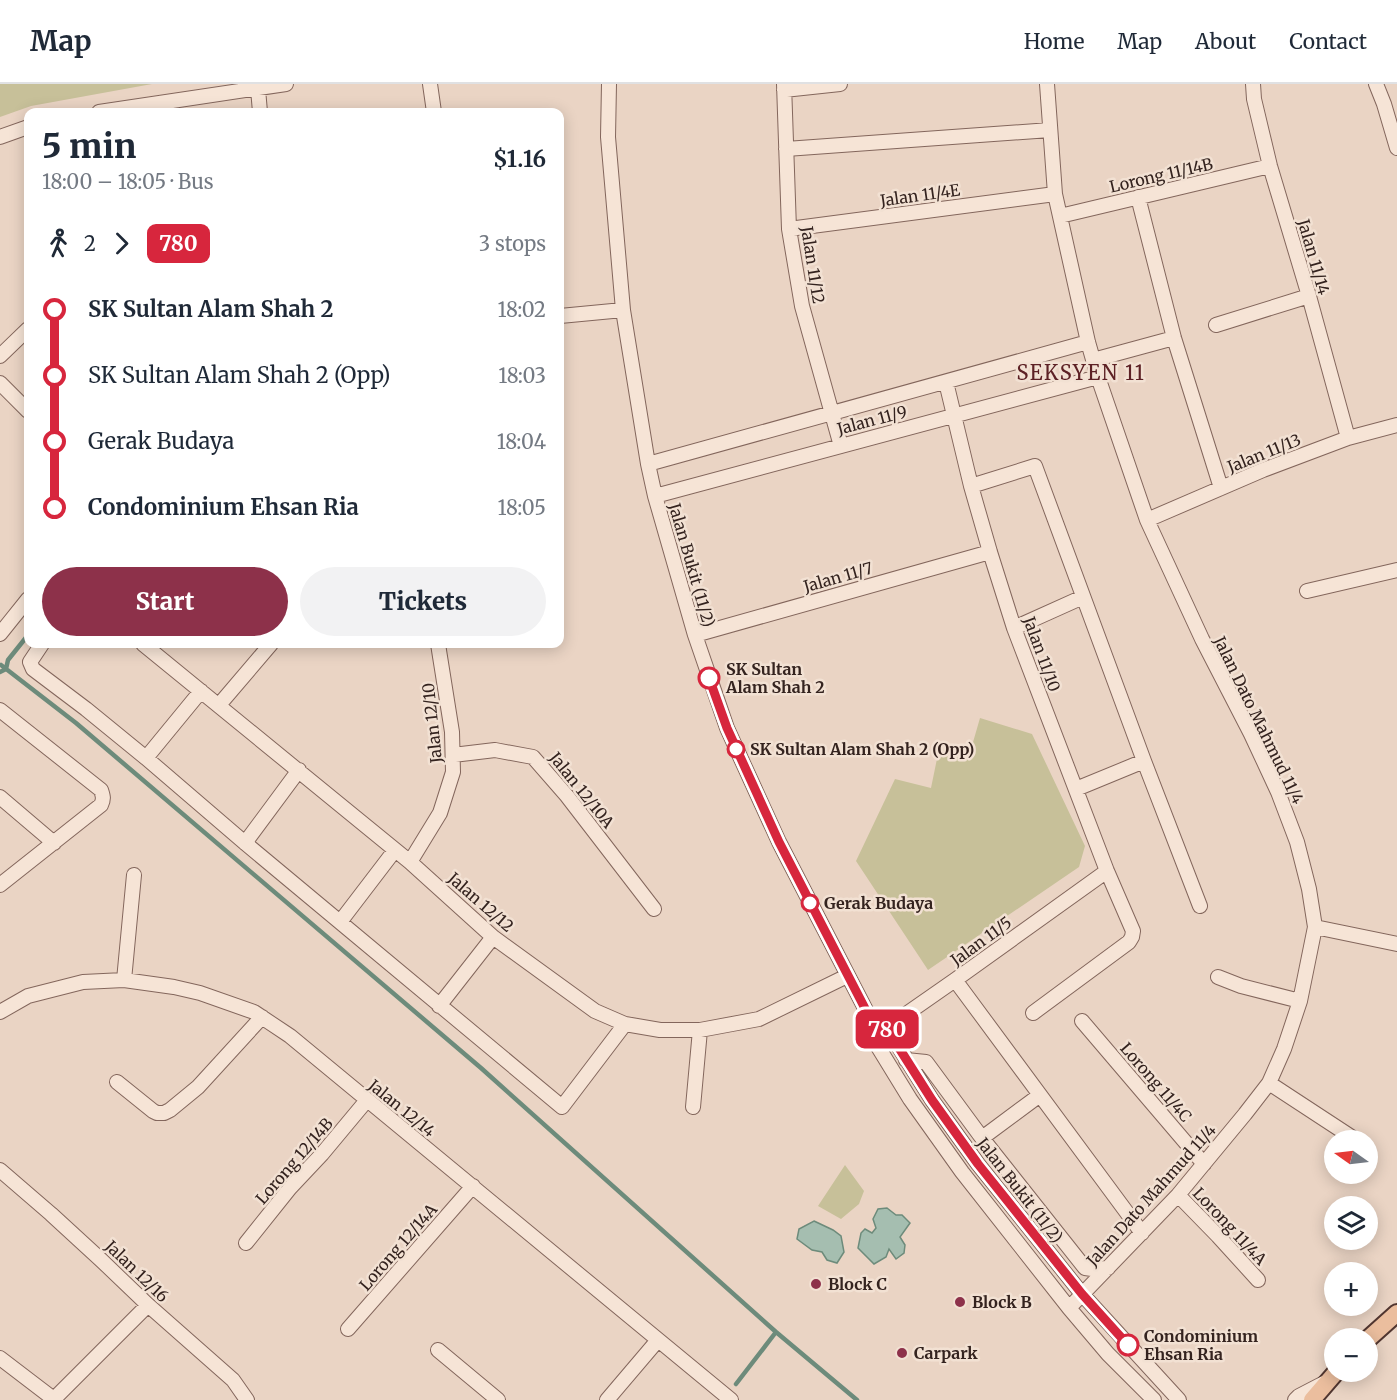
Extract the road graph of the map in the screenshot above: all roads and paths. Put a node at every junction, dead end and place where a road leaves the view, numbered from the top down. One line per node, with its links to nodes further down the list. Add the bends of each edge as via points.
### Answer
1 (286, 84): 9 (street)
2 (430, 84): 13 (street)
3 (609, 84): 25 (street, Jalan Bukit (11/2), via 608,137)
4 (840, 84): 8 (street)
5 (1047, 84): 15 (street, Jalan Dato Mahmud 11/4)
6 (1253, 84): 19 (street, Jalan 11/14)
7 (1376, 84): 10 (street)
8 (784, 87): 18 (street, Jalan 11/12)
9 (258, 88): 11 (street); 12 (street)
10 (1391, 102): 17 (street)
11 (130, 108)
12 (260, 108)
13 (433, 108)
14 (24, 129): 16 (street)
15 (1050, 130): 18 (street); 20 (street, Jalan Dato Mahmud 11/4)
16 (0, 137)
17 (1397, 148)
18 (786, 149): 23 (street, Jalan 11/12)
19 (1270, 166): 21 (street, Lorong 11/14B); 24 (street, Jalan 11/14)
20 (1055, 194): 22 (street, Jalan Dato Mahmud 11/4); 23 (street, Jalan 11/4E)
21 (1138, 197): 22 (street, Lorong 11/14B); 29 (street)
22 (1060, 216): 30 (street, Jalan Dato Mahmud 11/4)
23 (789, 229): 37 (street, Jalan 11/12, via 802,306)
24 (1309, 297): 27 (street); 40 (street, Jalan 11/14)
25 (623, 310): 26 (street); 42 (street, Jalan Bukit (11/2))
26 (564, 316)
27 (1216, 325)
28 (24, 333): 31 (street)
29 (1174, 338): 32 (street); 44 (street)
30 (1088, 342): 32 (street, Jalan Dato Mahmud 11/4); 34 (street, Jalan 11/9)
31 (0, 356)
32 (1093, 360): 33 (street, Jalan Dato Mahmud 11/4)
33 (1098, 377): 38 (street, Jalan 11/9); 46 (street, Jalan Dato Mahmud 11/4)
34 (946, 382): 37 (street, Jalan 11/9); 38 (street, Jalan 11/10)
35 (0, 383): 36 (street)
36 (24, 407)
37 (832, 414): 41 (street, Jalan 11/12); 42 (street, Jalan 11/9)
38 (954, 415): 41 (street, Jalan 11/9); 43 (street, Jalan 11/10)
39 (1397, 425): 40 (street, Jalan 11/13)
40 (1348, 438): 44 (street, Jalan 11/13)
41 (841, 446): 45 (street, Jalan 11/9)
42 (648, 464): 45 (street, Jalan Bukit (11/2))
43 (971, 486): 47 (street, Jalan 11/10); 50 (street, via 1035,466)
44 (1221, 488): 46 (street, Jalan 11/13)
45 (655, 496): 54 (street, Jalan Bukit (11/2))
46 (1147, 520): 78 (street, Jalan Dato Mahmud 11/4, via 1278,792 1297,842)
47 (990, 552): 52 (street, Jalan 11/10); 54 (street, Jalan 11/7)
48 (1397, 570): 49 (street)
49 (1307, 591)
50 (1083, 597): 52 (street); 64 (street)
51 (24, 604): 53 (street)
52 (1014, 628): 66 (street, Jalan 11/10)
53 (0, 634)
54 (695, 635): 81 (street, Jalan Bukit (11/2), via 727,728)
55 (39, 648): 63 (street, via 30,662 33,669)
56 (148, 648): 59 (street, Jalan 12/12)
57 (268, 648): 60 (street)
58 (439, 648): 62 (street, Jalan 12/10)
59 (201, 691): 60 (street, Jalan 12/12); 63 (street)
60 (219, 705): 65 (street, Jalan 12/12)
61 (0, 710): 68 (street, via 101,790 101,805)
62 (453, 754): 71 (street, Jalan 12/10, via 453,772 440,813); 76 (street, Jalan 12/10A, via 495,750 533,757)
63 (146, 758): 69 (street)
64 (1144, 761): 66 (street); 75 (street)
65 (299, 770): 69 (street); 70 (street, Jalan 12/12)
66 (1076, 789): 72 (street, Jalan 11/10)
67 (0, 798): 68 (street)
68 (54, 843): 74 (street)
69 (245, 843): 77 (street)
70 (395, 850): 71 (street, Jalan 12/12); 77 (street)
71 (410, 862): 79 (street, Jalan 12/12)
72 (1107, 871): 84 (street, Jalan 11/5); 88 (street, Jalan 11/10, via 1133,929 1132,938)
73 (134, 875): 83 (street)
74 (0, 885)
75 (1200, 906)
76 (654, 909)
77 (340, 922): 86 (street)
78 (1315, 927): 80 (street); 85 (street, Jalan Dato Mahmud 11/4)
79 (493, 937): 86 (street); 92 (street, Jalan 12/12, via 596,1011)
80 (1397, 944)
81 (847, 976): 90 (street, Jalan Bukit (11/2)); 94 (street, Jalan 12/12, via 759,1019)
82 (1218, 977): 85 (street)
83 (124, 980): 87 (street, Jalan 12/14, via 83,982 28,996); 89 (street, Jalan 12/14, via 200,993)
84 (955, 980): 93 (street, Jalan 11/5); 99 (street)
85 (1300, 1001): 98 (street, Jalan Dato Mahmud 11/4)
86 (440, 1005): 92 (street, via 562,1107)
87 (0, 1012)
88 (1033, 1013)
89 (262, 1017): 97 (street, via 198,1087 164,1113 153,1111); 100 (street, Jalan 12/14)
90 (871, 1020): 93 (street, Jalan Bukit (11/2)); 95 (street, Jalan Bukit (11/2))
91 (1082, 1021): 104 (street, Lorong 11/4C)
92 (625, 1024): 94 (street, Jalan 12/12, via 660,1030)
93 (887, 1029): 95 (street, Jalan 11/5); 96 (street, Jalan Bukit (11/2))
94 (700, 1030): 101 (street)
95 (872, 1037): 114 (street, Jalan Bukit (11/2), via 962,1172)
96 (906, 1060): 103 (street, via 926,1062); 112 (street, Jalan Bukit (11/2), via 978,1164)
97 (117, 1082)
98 (1269, 1083): 102 (street); 104 (street, Jalan Dato Mahmud 11/4)
99 (1040, 1095): 103 (street); 108 (street)
100 (367, 1100): 106 (street, Jalan 12/14); 109 (street, Lorong 12/14B)
101 (693, 1107)
102 (1341, 1130)
103 (982, 1138): 110 (street, via 1085,1268)
104 (1204, 1164): 107 (street, Jalan Dato Mahmud 11/4)
105 (0, 1170): 113 (street, Jalan 12/16)
106 (473, 1186): 116 (street, Lorong 12/14A); 118 (street, Jalan 12/14)
107 (1178, 1195): 108 (street, Jalan Dato Mahmud 11/4); 111 (street, Lorong 11/4A)
108 (1142, 1233): 110 (street, Jalan Dato Mahmud 11/4)
109 (246, 1243)
110 (1108, 1268): 112 (street, Jalan Dato Mahmud 11/4)
111 (1258, 1281)
112 (1082, 1294): 114 (street, Jalan Dato Mahmud 11/4); 129 (street, Jalan Bukit (11/2))
113 (148, 1305): 123 (street); 124 (street, Jalan 12/16, via 232,1380)
114 (1069, 1308): 128 (street, Jalan Bukit (11/2))
115 (1397, 1313): 117 (main road)
116 (348, 1329)
117 (1378, 1330)
118 (658, 1340): 126 (street); 127 (street, Jalan 12/14)
119 (438, 1350): 125 (street)
120 (0, 1358): 123 (street)
121 (1324, 1381): 130 (street)
122 (1327, 1382): 131 (main road)
123 (55, 1399)
124 (247, 1400)
125 (498, 1400)
126 (607, 1400)
127 (731, 1400)
128 (1154, 1400)
129 (1179, 1400)
130 (1295, 1400)
131 (1312, 1400)

